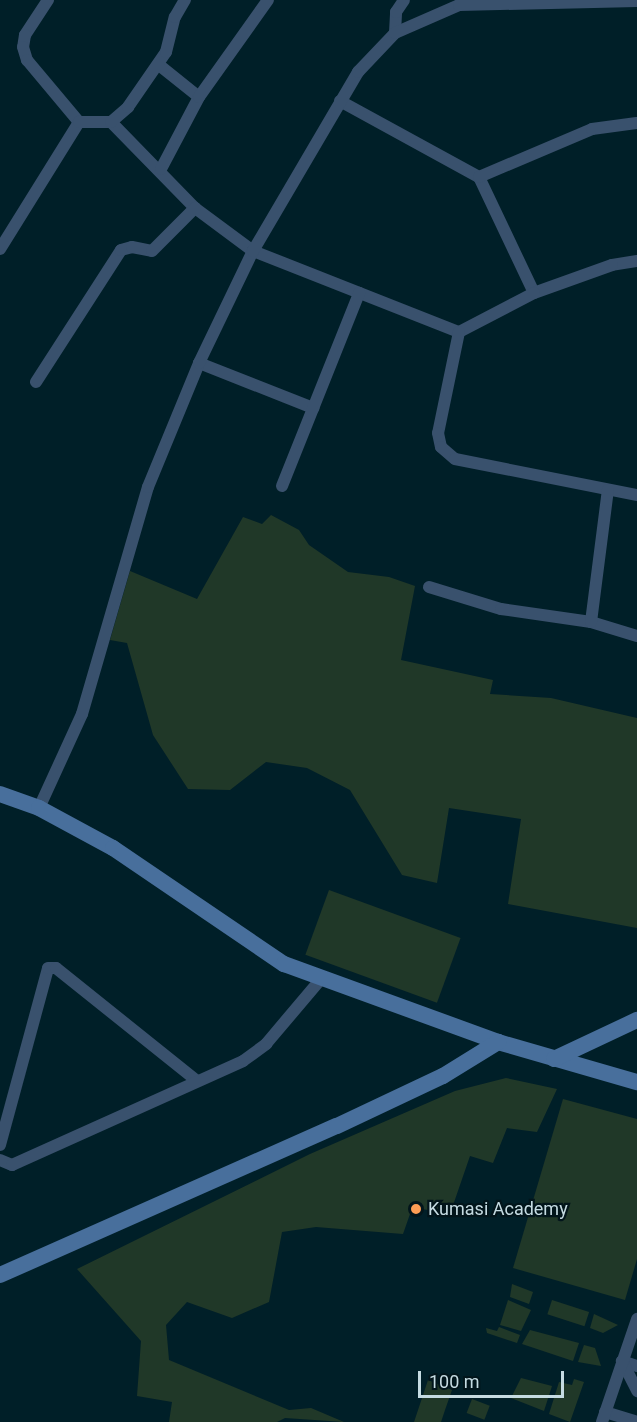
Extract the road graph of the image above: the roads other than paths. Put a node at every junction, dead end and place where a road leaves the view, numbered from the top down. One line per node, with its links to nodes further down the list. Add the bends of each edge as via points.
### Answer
1 (48, 0): 12 (street, via 25,35 22,47 27,60)
2 (185, 0): 9 (street)
3 (268, 0): 10 (street)
4 (404, 0): 8 (street, via 396,12)
5 (543, 1): 6 (street); 7 (street)
6 (637, 1)
7 (460, 2): 8 (street)
8 (395, 33): 11 (street, via 358,72)
9 (159, 65): 10 (street); 13 (street, via 128,107)
10 (199, 97): 15 (street)
11 (340, 101): 16 (street); 19 (street)
12 (79, 122): 13 (street); 18 (street)
13 (111, 122): 15 (street)
14 (637, 123): 16 (street, via 592,129)
15 (162, 169): 17 (street)
16 (479, 177): 22 (street)
17 (195, 208): 19 (street); 25 (street, via 152,251 128,246 121,250)
18 (0, 249)
19 (253, 251): 21 (street); 24 (street)
20 (637, 261): 22 (street)
21 (359, 293): 23 (street); 26 (street)
22 (534, 293): 23 (street)
23 (459, 332): 28 (street, via 438,433 447,454 455,459)
24 (199, 363): 26 (street); 34 (street, via 148,487 82,714)
25 (36, 382)
26 (314, 408): 27 (street)
27 (282, 486)
28 (608, 490): 29 (street); 31 (street)
29 (637, 495)
30 (429, 587): 31 (street, via 501,609)
31 (591, 622): 32 (street)
32 (637, 636)
33 (0, 794): 34 (street)
34 (39, 808): 35 (street, via 112,848 267,953)
35 (321, 979): 37 (street); 39 (street, via 256,1053)
36 (637, 1020): 38 (street)
37 (498, 1042): 38 (street); 43 (street, via 443,1076 337,1126)
38 (554, 1059): 40 (street)
39 (196, 1080): 41 (street, via 56,968 48,968); 42 (street, via 12,1166)
40 (637, 1082)
41 (0, 1145)
42 (0, 1160)
43 (0, 1275)
44 (637, 1319): 46 (street)
45 (637, 1346): 46 (street)
46 (622, 1361): 47 (street); 48 (street); 49 (street)
47 (637, 1366)
48 (614, 1385): 49 (street); 50 (street)
49 (637, 1391)
50 (603, 1417): 51 (street)
51 (636, 1422)

